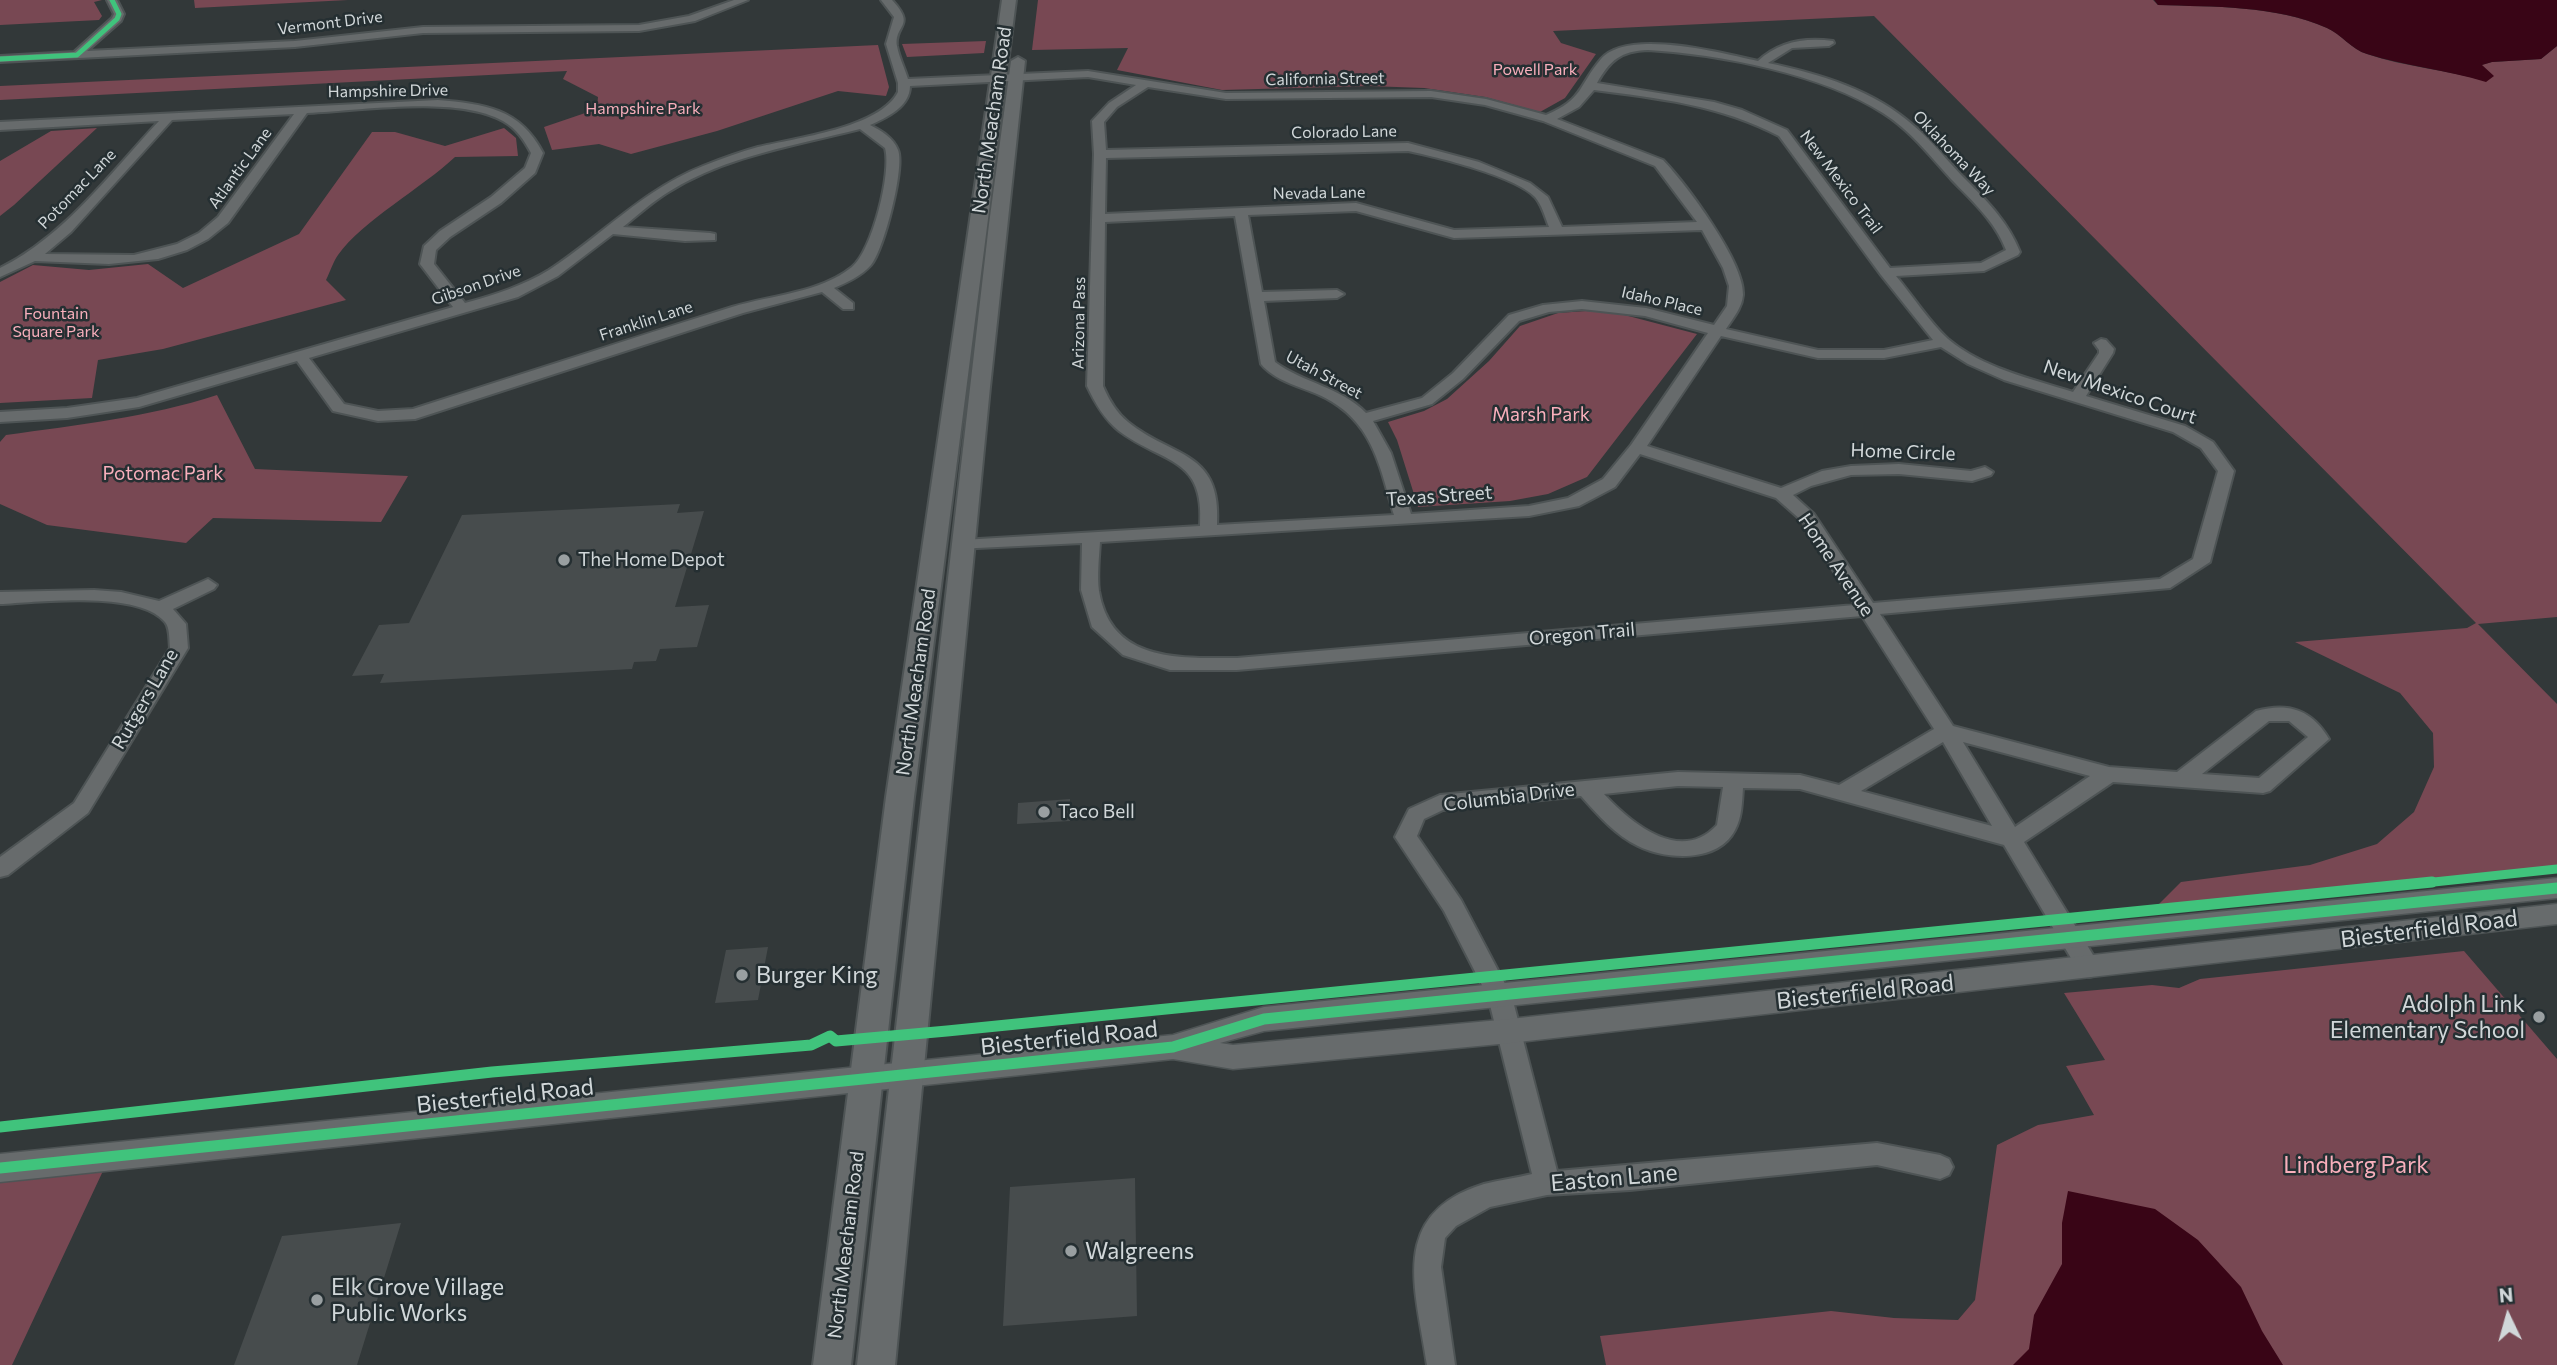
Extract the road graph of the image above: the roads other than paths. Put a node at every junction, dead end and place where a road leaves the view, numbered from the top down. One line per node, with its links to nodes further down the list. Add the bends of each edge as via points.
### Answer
1 (113, 0): 7 (street, via 117,19)
2 (743, 0): 7 (street, Vermont Drive, via 691,19 639,29 423,30 295,44)
3 (886, 0): 11 (street, via 901,20 891,44)
4 (1009, 0): 10 (main road, North Meacham Road)
5 (1829, 43): 9 (street, via 1782,46)
6 (1019, 51): 10 (main road, North Meacham Road)
7 (76, 55): 8 (street, Vermont Drive)
8 (0, 59)
9 (1760, 65): 13 (street, Oklahoma Way, via 1653,48 1617,52 1607,59); 27 (street, Oklahoma Way, via 1834,86 1895,116 2001,224 2013,252 1984,267)
10 (1007, 78): 11 (street, California Street); 12 (street, California Street, via 1088,74); 47 (main road, North Meacham Road); 69 (main road, North Meacham Road)
11 (904, 83): 17 (street, Gibson Drive, via 894,107)
12 (1146, 83): 16 (street, California Street, via 1226,96 1431,94 1486,102); 19 (street, Arizona Pass, via 1098,121)
13 (1591, 86): 16 (street, via 1575,105); 27 (street, New Mexico Trail, via 1730,109 1783,133)
14 (304, 110): 15 (street, Hampshire Drive); 26 (street, Atlantic Lane, via 208,235 184,247 143,257 109,261); 33 (street, Hampshire Drive, via 438,103 471,106 504,116 530,135 537,153 531,170 429,249 427,264)
15 (170, 116): 18 (street, Hampshire Drive); 26 (street, Potomac Lane, via 66,229)
16 (1547, 120): 22 (street, California Street, via 1659,163 1674,176)
17 (860, 125): 23 (street, Gibson Drive, via 706,169 666,188); 29 (street, Franklin Lane, via 886,138 895,155 893,168 875,246 866,262)
18 (0, 126)
19 (1100, 155): 21 (street, Arizona Pass); 24 (street, Colorado Lane, via 1429,150 1538,193)
20 (1241, 212): 21 (street, Nevada Lane); 24 (street, Nevada Lane, via 1356,208 1371,209 1433,232); 31 (street, Utah Street)
21 (1098, 218): 45 (street, Arizona Pass, via 1095,386 1105,408 1126,428 1194,467 1208,495)
22 (1704, 226): 24 (street, Nevada Lane); 34 (street, Texas Street, via 1733,276 1737,293 1734,306)
23 (612, 230): 25 (street); 33 (street, Gibson Drive, via 553,273 513,294)
24 (1557, 231)
25 (710, 237)
26 (33, 257): 28 (street, Potomac Lane)
27 (1886, 272): 35 (street, New Mexico Trail)
28 (0, 273)
29 (824, 286): 32 (street); 37 (street, Franklin Lane, via 751,305 415,414 378,416 339,408)
30 (1337, 294): 31 (street)
31 (1254, 297): 40 (street, Utah Street, via 1268,363)
32 (848, 306)
33 (463, 310): 37 (street, Gibson Drive)
34 (1716, 331): 35 (street, Idaho Place, via 1783,348 1852,356); 40 (street, Idaho Place, via 1614,307 1548,308 1514,318 1427,401); 41 (street, Texas Street)
35 (1943, 342): 38 (street, New Mexico Court, via 2009,377)
36 (2101, 343): 38 (street, via 2106,353)
37 (301, 357): 39 (street, Gibson Drive, via 139,402)
38 (2077, 398): 48 (street, New Mexico Court, via 2179,429 2207,445 2226,471 2200,562)
39 (0, 417)
40 (1365, 418): 44 (street, Utah Street, via 1378,437)
41 (1637, 448): 43 (street, Home Avenue); 44 (street, Texas Street, via 1609,483 1573,502 1529,511)
42 (1985, 472): 43 (street, Home Circle, via 1972,476 1844,469 1805,480)
43 (1782, 494): 52 (street, Home Avenue, via 1808,518)
44 (1404, 520): 45 (street, Texas Street)
45 (1209, 532): 46 (street, Texas Street)
46 (1091, 537): 47 (street, Texas Street); 52 (street, Oregon Trail, via 1090,590 1101,627 1130,651 1170,664 1237,664)
47 (962, 545): 68 (main road, North Meacham Road)
48 (2164, 584): 52 (street, Oregon Trail)
49 (208, 585): 51 (street)
50 (0, 598): 51 (street, via 104,595)
51 (162, 607): 60 (street, Rutgers Lane, via 176,621 178,648 81,808)
52 (1867, 610): 53 (street, Home Avenue)
53 (1946, 732): 54 (street); 58 (street); 59 (street, Home Avenue)
54 (2109, 774): 56 (street); 59 (street)
55 (1734, 780): 57 (street, Columbia Drive, via 1678,779); 57 (street, via 1722,833 1703,845 1679,848 1653,845 1630,834); 58 (street, Columbia Drive, via 1800,782)
56 (2180, 780): 56 (street, via 2263,786 2319,739 2313,727 2299,717 2280,712 2263,716)
57 (1586, 788): 65 (street, Columbia Drive, via 1440,803 1416,814 1406,837 1453,906)
58 (1841, 793): 59 (street, Columbia Drive)
59 (2012, 839): 63 (street, Home Avenue)
60 (0, 869)
61 (2557, 888): 63 (street, Biesterfield Road)
62 (2557, 914): 64 (street, Biesterfield Road)
63 (2072, 939): 64 (street, Home Avenue); 65 (street, Biesterfield Road)
64 (2089, 968): 66 (street, Biesterfield Road)
65 (1500, 998): 66 (street, Columbia Drive); 67 (street, Biesterfield Road, via 1264,1020)
66 (1510, 1031): 67 (street, Biesterfield Road, via 1233,1057); 72 (street, Columbia Drive)
67 (1173, 1047): 68 (street, Biesterfield Road)
68 (907, 1074): 69 (street, Biesterfield Road); 74 (main road, North Meacham Road)
69 (865, 1079): 71 (street, Biesterfield Road); 73 (main road, North Meacham Road)
70 (1940, 1167): 72 (street, Easton Lane, via 1877,1154)
71 (0, 1168)
72 (1547, 1183): 75 (street, Easton Lane, via 1485,1196 1438,1225 1427,1267)
73 (832, 1365)
74 (876, 1365)
75 (1441, 1365)

